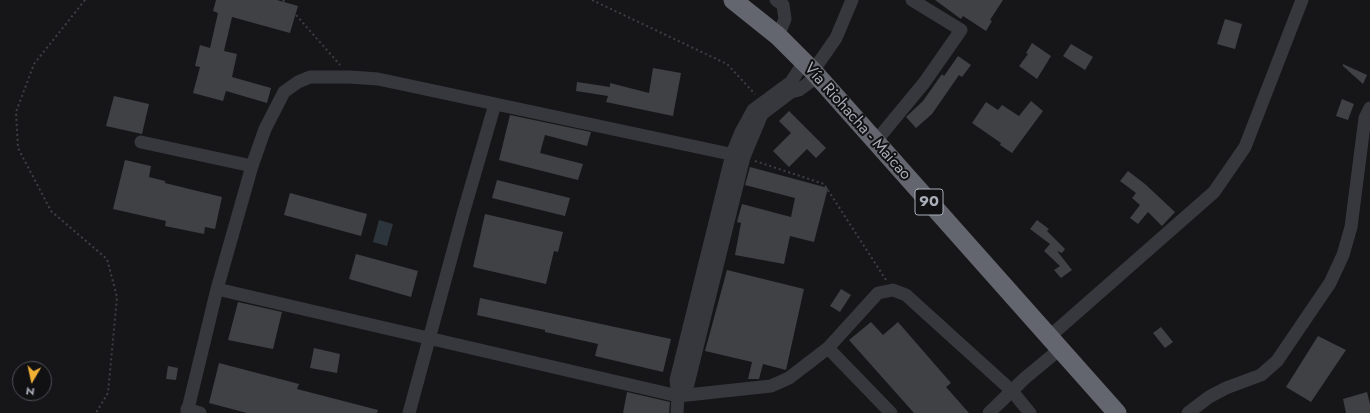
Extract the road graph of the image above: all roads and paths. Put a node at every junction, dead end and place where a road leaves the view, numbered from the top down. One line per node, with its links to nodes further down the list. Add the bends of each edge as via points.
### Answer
1 (85, 0): 28 (path, via 34,64 16,112 18,148 51,211 107,259 109,266 117,297 108,393)
2 (283, 0): 11 (path)
3 (592, 0): 13 (path, via 727,64)
4 (733, 0): 9 (highway, Vía Riohacha - Maicao / 90)
5 (852, 0): 10 (street, via 836,38)
6 (912, 0): 16 (street, via 961,30 924,83)
7 (1302, 0): 23 (street, via 1245,147 1214,192)
8 (781, 2): 9 (street, via 786,19)
9 (778, 36): 10 (highway, Vía Riohacha - Maicao / 90)
10 (812, 70): 12 (street); 12 (street); 16 (highway, Vía Riohacha - Maicao / 90)
11 (350, 77): 14 (street, via 378,79); 19 (street, via 310,77 284,92 265,129)
12 (795, 86): 13 (street); 18 (street, via 762,114)
13 (763, 103): 18 (street, via 753,110 741,132)
14 (495, 104): 18 (street); 22 (street)
15 (1370, 108): 36 (street, via 1365,118 1351,227 1343,255 1330,283 1277,362 1261,375 1208,397)
16 (876, 141): 23 (highway, Vía Riohacha - Maicao / 90)
17 (141, 142): 19 (street)
18 (738, 156): 21 (path, via 824,184); 26 (street, via 676,380)
19 (252, 166): 20 (street)
20 (217, 289): 22 (street); 27 (street)
21 (893, 290): 24 (street, via 878,293); 25 (street, via 906,295)
22 (429, 339): 26 (street); 30 (street)
23 (1054, 343): 25 (street); 35 (highway, Vía Riohacha - Maicao / 90)
24 (828, 348): 26 (street, via 789,378 771,386); 32 (street)
25 (1012, 391): 33 (street); 34 (street)
26 (678, 396): 31 (street)
27 (187, 411): 29 (street)
28 (96, 413)
29 (200, 413)
30 (409, 413)
31 (676, 413)
32 (891, 413)
33 (989, 413)
34 (1030, 413)
35 (1117, 413)
36 (1188, 413)

